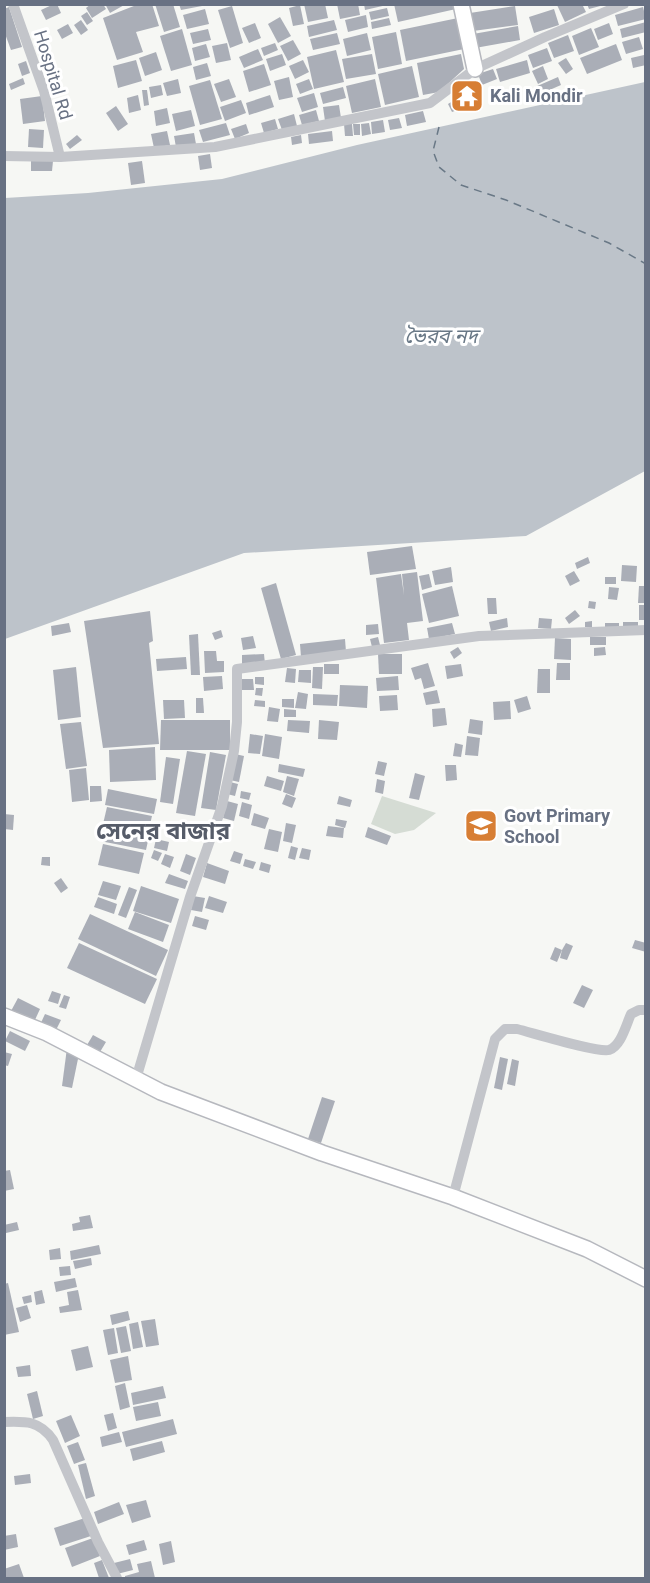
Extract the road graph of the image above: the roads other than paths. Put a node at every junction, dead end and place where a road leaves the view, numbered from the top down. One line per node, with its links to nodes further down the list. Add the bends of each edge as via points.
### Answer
1 (13, 4): 6 (street, Hospital Rd, via 44,91)
2 (461, 4): 4 (main road)
3 (624, 4): 4 (street)
4 (475, 69): 6 (street, via 430,103 214,147)
5 (4, 156): 6 (street)
6 (60, 157)
7 (645, 630): 10 (street, via 479,636 237,669 234,751 222,807 190,897)
8 (645, 1010): 11 (street, via 631,1014 618,1044 609,1050 505,1029 495,1039)
9 (4, 1016): 10 (main road, via 47,1033)
10 (136, 1079): 11 (main road, via 322,1153)
11 (453, 1197): 12 (main road, via 587,1249)
12 (645, 1279)
13 (4, 1422): 14 (street, via 39,1425 54,1440)
14 (117, 1578)

